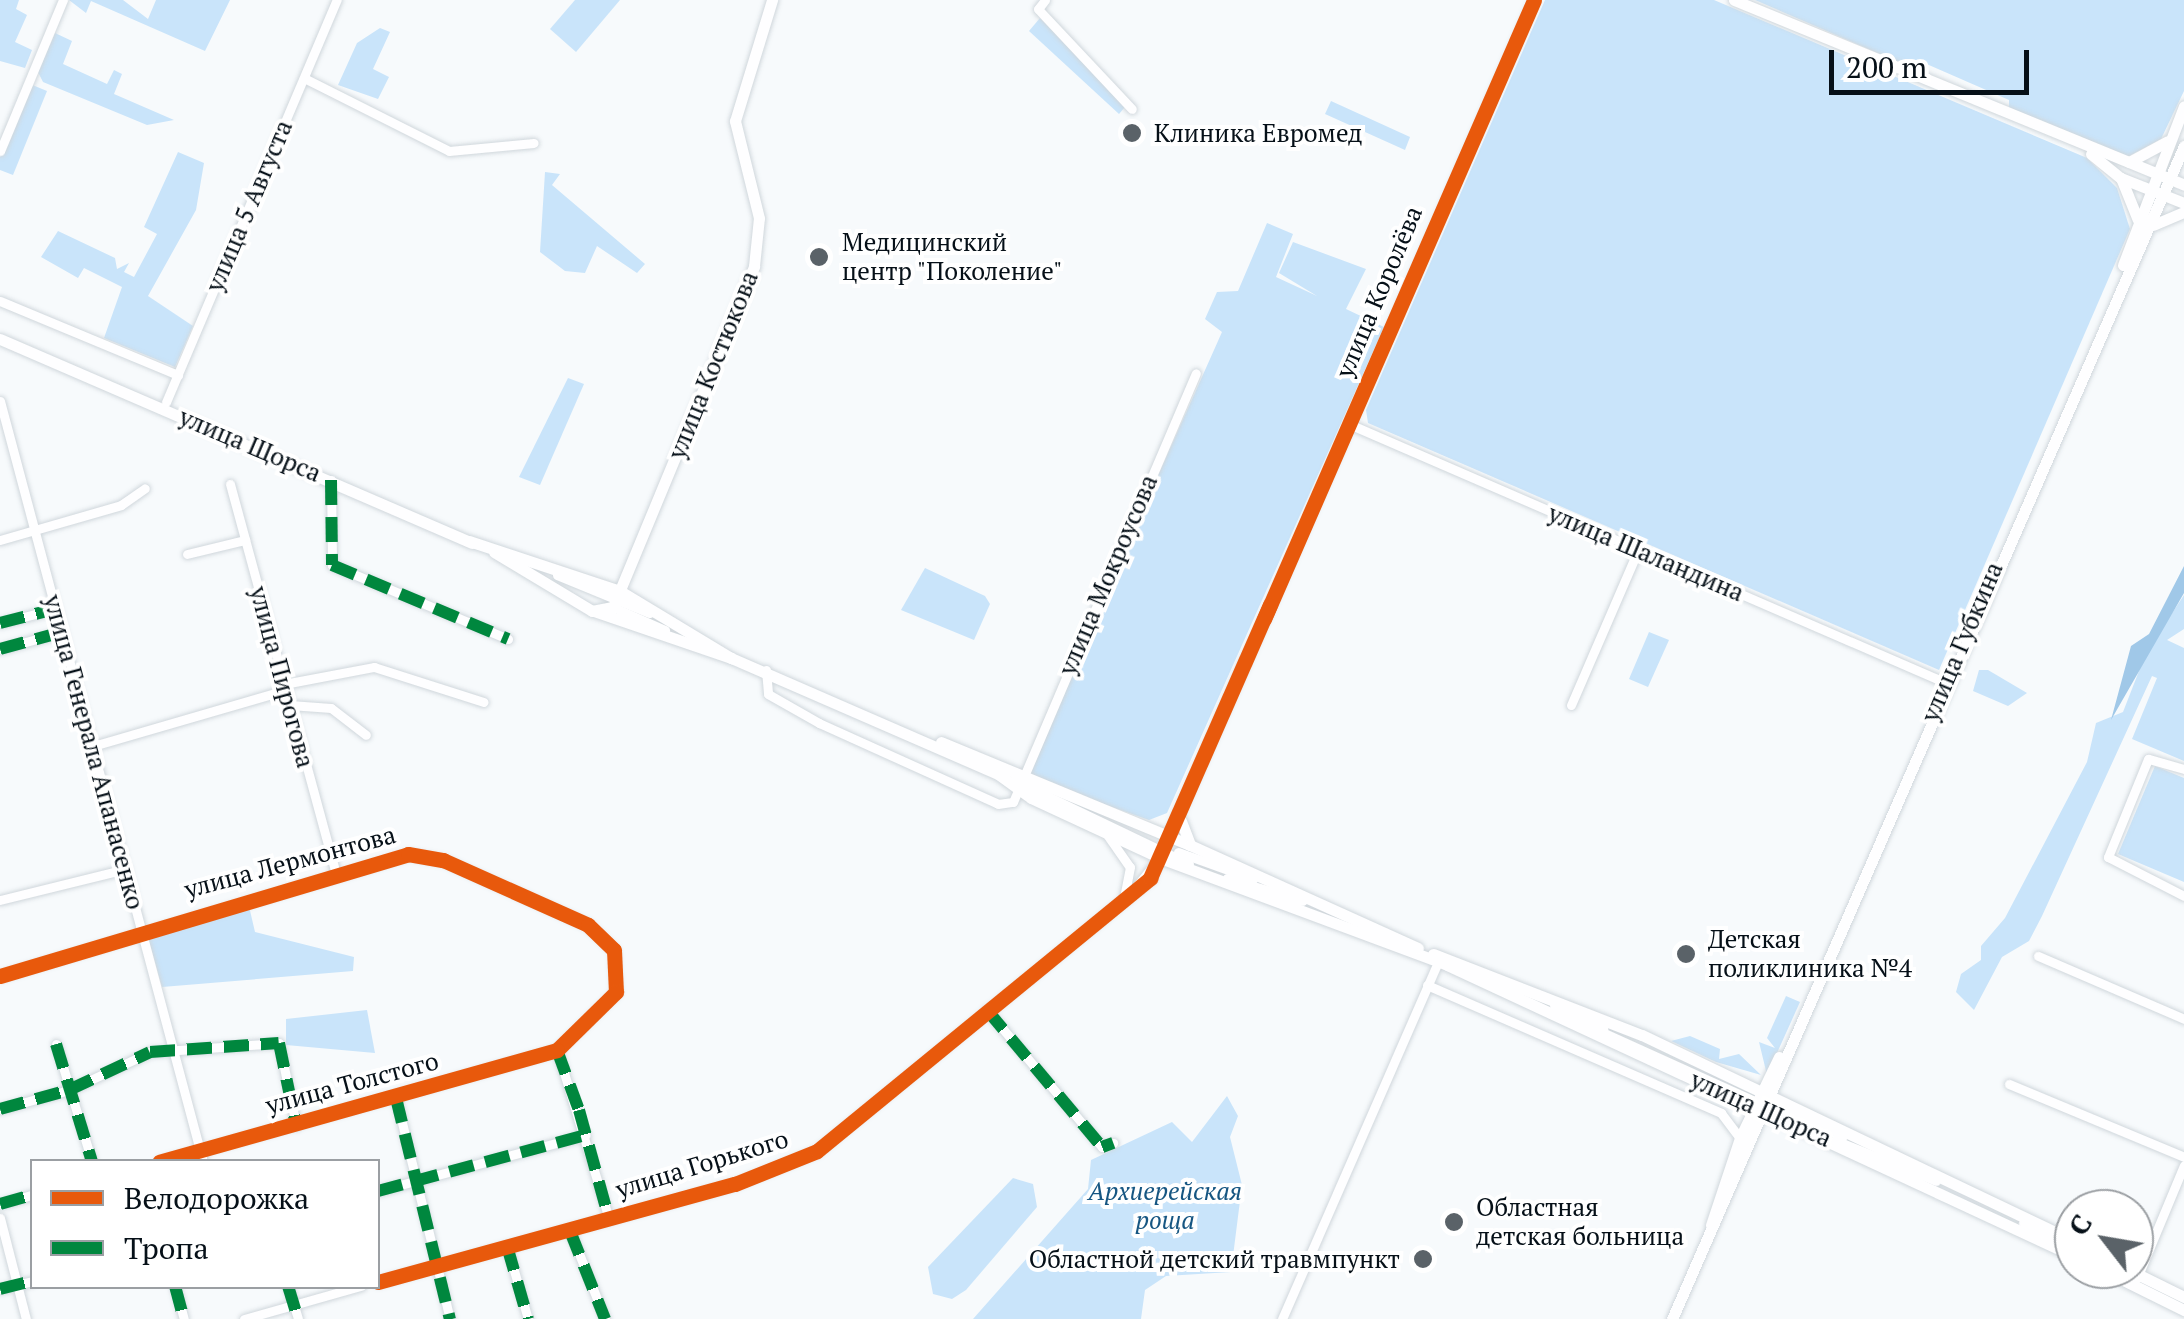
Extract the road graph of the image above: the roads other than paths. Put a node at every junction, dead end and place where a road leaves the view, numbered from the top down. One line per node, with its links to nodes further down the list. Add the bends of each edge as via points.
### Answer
1 (63, 0): 13 (street)
2 (337, 0): 7 (street, улица 5 Августа)
3 (772, 0): 41 (main road, улица Костюкова, via 735,121 758,218 757,252)
4 (1045, 0): 9 (street, via 1038,9)
5 (1534, 0): 29 (street, улица Королёва)
6 (1734, 0): 14 (main road)
7 (304, 78): 10 (street, via 449,151); 25 (street, улица 5 Августа)
8 (2184, 106): 11 (main road)
9 (1132, 110)
10 (534, 142)
11 (2167, 144): 12 (main road); 15 (main road); 17 (main road)
12 (2183, 149): 17 (main road)
13 (0, 151)
14 (2088, 152): 15 (main road); 16 (main road)
15 (2131, 164): 16 (main road); 17 (main road)
16 (2125, 180): 17 (main road); 19 (main road)
17 (2168, 188): 19 (main road); 20 (main road)
18 (2184, 212): 20 (main road)
19 (2140, 216): 20 (main road); 21 (main road, улица Губкина)
20 (2153, 222): 21 (main road, улица Губкина)
21 (2118, 284): 51 (main road, улица Губкина)
22 (0, 301): 25 (street)
23 (2, 344): 27 (main road, улица Щорса)
24 (1196, 373): 60 (street, улица Мокроусова)
25 (176, 379): 27 (street, улица 5 Августа)
26 (0, 401): 28 (street, улица Генерала Апанасенко)
27 (167, 407): 30 (main road, улица Щорса); 30 (main road, via 180,422)
28 (3, 422): 34 (street, улица Генерала Апанасенко)
29 (1350, 424): 38 (street, улица Шаландина); 42 (street, улица Королёва)
30 (308, 470): 31 (main road, улица Щорса)
31 (331, 480): 37 (main road, улица Щорса); 47 (street, via 332,565)
32 (230, 484): 36 (street, улица Пирогова)
33 (146, 488): 34 (street, via 121,505)
34 (34, 531): 35 (street); 43 (street, улица Генерала Апанасенко)
35 (0, 540)
36 (245, 540): 39 (street); 52 (street, улица Пирогова)
37 (469, 541): 40 (main road, улица Щорса); 41 (main road, улица Щорса)
38 (1638, 550): 51 (street, улица Шаландина); 54 (street)
39 (187, 554)
40 (498, 554): 41 (street, улица Щорса); 44 (main road, улица Щорса)
41 (616, 599): 44 (main road); 49 (street, улица Щорса); 49 (main road, улица Щорса, via 672,622)
42 (1270, 605): 63 (street, улица Королёва); 66 (street, улица Королёва)
43 (55, 609): 45 (street); 46 (street, улица Генерала Апанасенко)
44 (592, 610): 49 (main road, улица Щорса)
45 (0, 623)
46 (62, 632): 48 (street); 58 (street, улица Генерала Апанасенко)
47 (508, 639)
48 (0, 649)
49 (731, 658): 50 (main road, улица Щорса)
50 (766, 670): 57 (main road, улица Щорса); 60 (street, via 768,694 987,798 1008,804)
51 (1944, 682): 79 (main road, улица Губкина)
52 (285, 687): 53 (street, via 374,666); 55 (street, улица Пирогова); 58 (street)
53 (484, 702)
54 (1570, 704)
55 (290, 705): 56 (street, via 331,708); 68 (street, улица Пирогова)
56 (366, 735)
57 (917, 737): 60 (main road, улица Щорса); 60 (main road, via 957,746)
58 (93, 746): 67 (street, улица Генерала Апанасенко)
59 (2184, 769): 69 (street, via 2154,756 2108,857)
60 (1019, 783): 61 (street, улица Щорса); 62 (main road); 64 (main road)
61 (1062, 802): 62 (street, улица Щорса); 66 (street, улица Щорса)
62 (1126, 821): 66 (main road)
63 (1181, 821): 65 (main road); 66 (street, улица Королёва)
64 (1103, 830): 66 (main road); 71 (street, via 1130,868)
65 (1190, 844): 66 (main road); 72 (main road)
66 (1164, 848): 71 (street, улица Горького); 72 (street, улица Щорса); 75 (main road)
67 (126, 869): 70 (street); 73 (street, улица Генерала Апанасенко)
68 (335, 870): 73 (street, улица Лермонтова); 86 (street, улица Лермонтова, via 430,856 588,925 614,950 620,977 603,1010)
69 (2184, 896)
70 (0, 900)
71 (1122, 901): 80 (street, улица Горького)
72 (1367, 927): 75 (main road, улица Щорса)
73 (142, 930): 76 (street, улица Лермонтова); 85 (street, улица Генерала Апанасенко)
74 (2038, 956): 81 (street)
75 (1436, 961): 77 (street); 78 (main road, улица Щорса); 82 (main road, улица Щорса)
76 (0, 976)
77 (1427, 986): 100 (street, улица Щорса, via 1721,1112); 140 (street)
78 (1528, 991): 84 (street, улица Щорса); 87 (main road, улица Щорса)
79 (1807, 1000): 88 (main road, улица Губкина); 93 (main road, улица Губкина)
80 (988, 1010): 102 (street, via 1102,1147); 111 (street, улица Горького, via 803,1160)
81 (2184, 1020)
82 (1576, 1022): 84 (street); 91 (main road, улица Щорса)
83 (56, 1044): 90 (street)
84 (1639, 1044): 87 (street, улица Щорса); 93 (street, улица Щорса)
85 (173, 1050): 90 (street, via 150,1052); 97 (street, via 279,1044); 103 (street, улица Генерала Апанасенко)
86 (557, 1050): 92 (street, улица Толстого); 99 (street)
87 (1723, 1072): 93 (main road, улица Щорса)
88 (1781, 1076): 93 (main road, улица Губкина); 95 (main road, via 1787,1094)
89 (2009, 1084): 105 (street)
90 (68, 1090): 94 (street); 104 (street)
91 (1726, 1096): 93 (main road, улица Щорса); 98 (main road)
92 (396, 1098): 97 (street, улица Толстого); 106 (street)
93 (1764, 1102): 95 (main road, улица Щорса); 96 (main road, улица Щорса); 98 (main road, улица Губкина); 101 (main road, улица Губкина); 115 (street, улица Щорса)
94 (0, 1109)
95 (1810, 1114): 113 (main road, улица Щорса)
96 (1785, 1122): 101 (main road); 116 (main road, улица Щорса)
97 (296, 1125): 103 (street, улица Толстого)
98 (1746, 1126): 100 (main road, улица Губкина)
99 (586, 1135): 106 (street); 111 (street)
100 (1740, 1138): 118 (main road, улица Губкина)
101 (1756, 1138): 118 (main road, улица Губкина)
102 (1113, 1144)
103 (201, 1156)
104 (91, 1159)
105 (2184, 1161): 112 (street)
106 (421, 1180): 107 (street); 119 (street)
107 (380, 1190)
108 (30, 1196): 109 (street)
109 (0, 1204)
110 (0, 1218): 123 (street)
111 (609, 1219): 114 (street, улица Горького)
112 (2154, 1227)
113 (2054, 1230)
114 (570, 1231): 117 (street, улица Горького); 139 (street)
115 (2054, 1242)
116 (2054, 1243)
117 (507, 1246): 119 (street, улица Горького); 138 (street)
118 (1705, 1248): 141 (main road, улица Губкина)
119 (434, 1266): 120 (street, улица Горького); 137 (street)
120 (380, 1281)
121 (30, 1282): 123 (street)
122 (2154, 1284): 130 (main road)
123 (18, 1285): 129 (street); 133 (street)
124 (176, 1289): 134 (street)
125 (289, 1289): 131 (street)
126 (351, 1289): 131 (street)
127 (2144, 1289): 132 (main road)
128 (2154, 1289): 132 (street)
129 (0, 1290)
130 (2184, 1296)
131 (294, 1306): 135 (street); 136 (street)
132 (2184, 1307)
133 (26, 1319)
134 (184, 1319)
135 (244, 1319)
136 (298, 1319)
137 (450, 1319)
138 (528, 1319)
139 (605, 1319)
140 (1282, 1319)
141 (1672, 1319)

